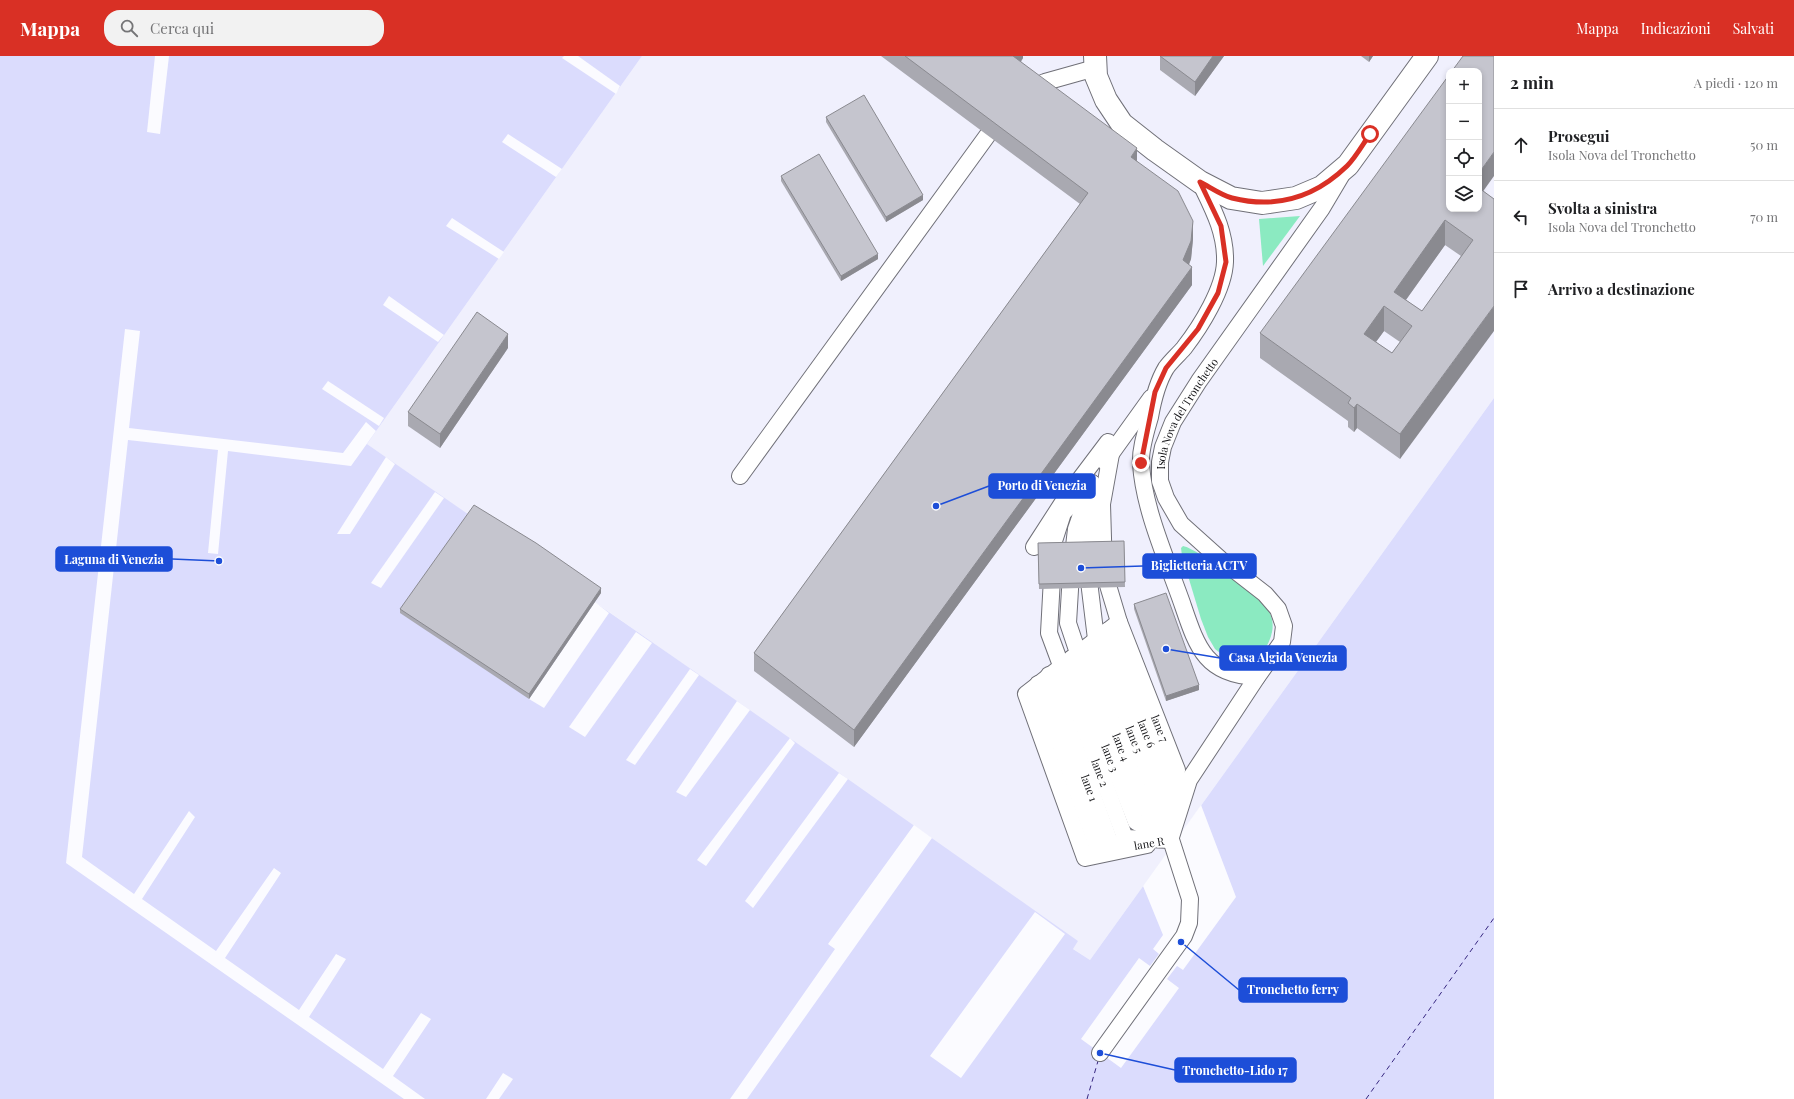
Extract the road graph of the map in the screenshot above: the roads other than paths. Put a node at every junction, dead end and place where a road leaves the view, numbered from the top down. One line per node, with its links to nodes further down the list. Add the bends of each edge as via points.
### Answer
1 (1427, 56): 3 (street, Isola Nova del Tronchetto)
2 (1095, 62): 4 (street, Isola Nova del Tronchetto, via 1096,76 1106,100 1122,124); 8 (lane, via 1021,93 1012,102)
3 (1348, 165): 4 (street, Isola Nova del Tronchetto, via 1322,187 1296,198 1262,203 1231,198); 12 (lane, Isola Nova del Tronchetto, via 1322,208 1226,342 1173,422 1160,462 1160,481 1166,498 1181,524 1265,594 1278,609 1284,626 1282,642)
4 (1200, 182): 5 (lane, Isola Nova del Tronchetto, via 1221,226 1226,262 1218,293 1198,329)
5 (1166, 368): 6 (lane, Isola Nova del Tronchetto); 10 (lane, via 1065,499)
6 (1155, 392): 7 (lane); 12 (lane, Isola Nova del Tronchetto, via 1141,463 1147,498 1191,630 1211,662 1224,671 1240,676)
7 (1111, 454): 9 (lane); 11 (lane, via 1102,504 1104,572)
8 (740, 476)
9 (1092, 484): 11 (lane, via 1088,573); 11 (lane, via 1076,529 1071,573 1068,623); 11 (lane, via 1063,513 1054,540 1049,633)
10 (1034, 547)
11 (1073, 657): 13 (lane, lane 5, via 1157,796); 13 (lane, lane 3, via 1136,822); 13 (lane, lane 7, via 1177,770); 13 (lane, lane 1, via 1111,845); 13 (lane, lane R, via 1085,858)
12 (1257, 677): 13 (lane, via 1189,780)
13 (1170, 840): 14 (lane, lane 5, via 1190,899 1189,923 1184,936)
14 (1100, 1053)

